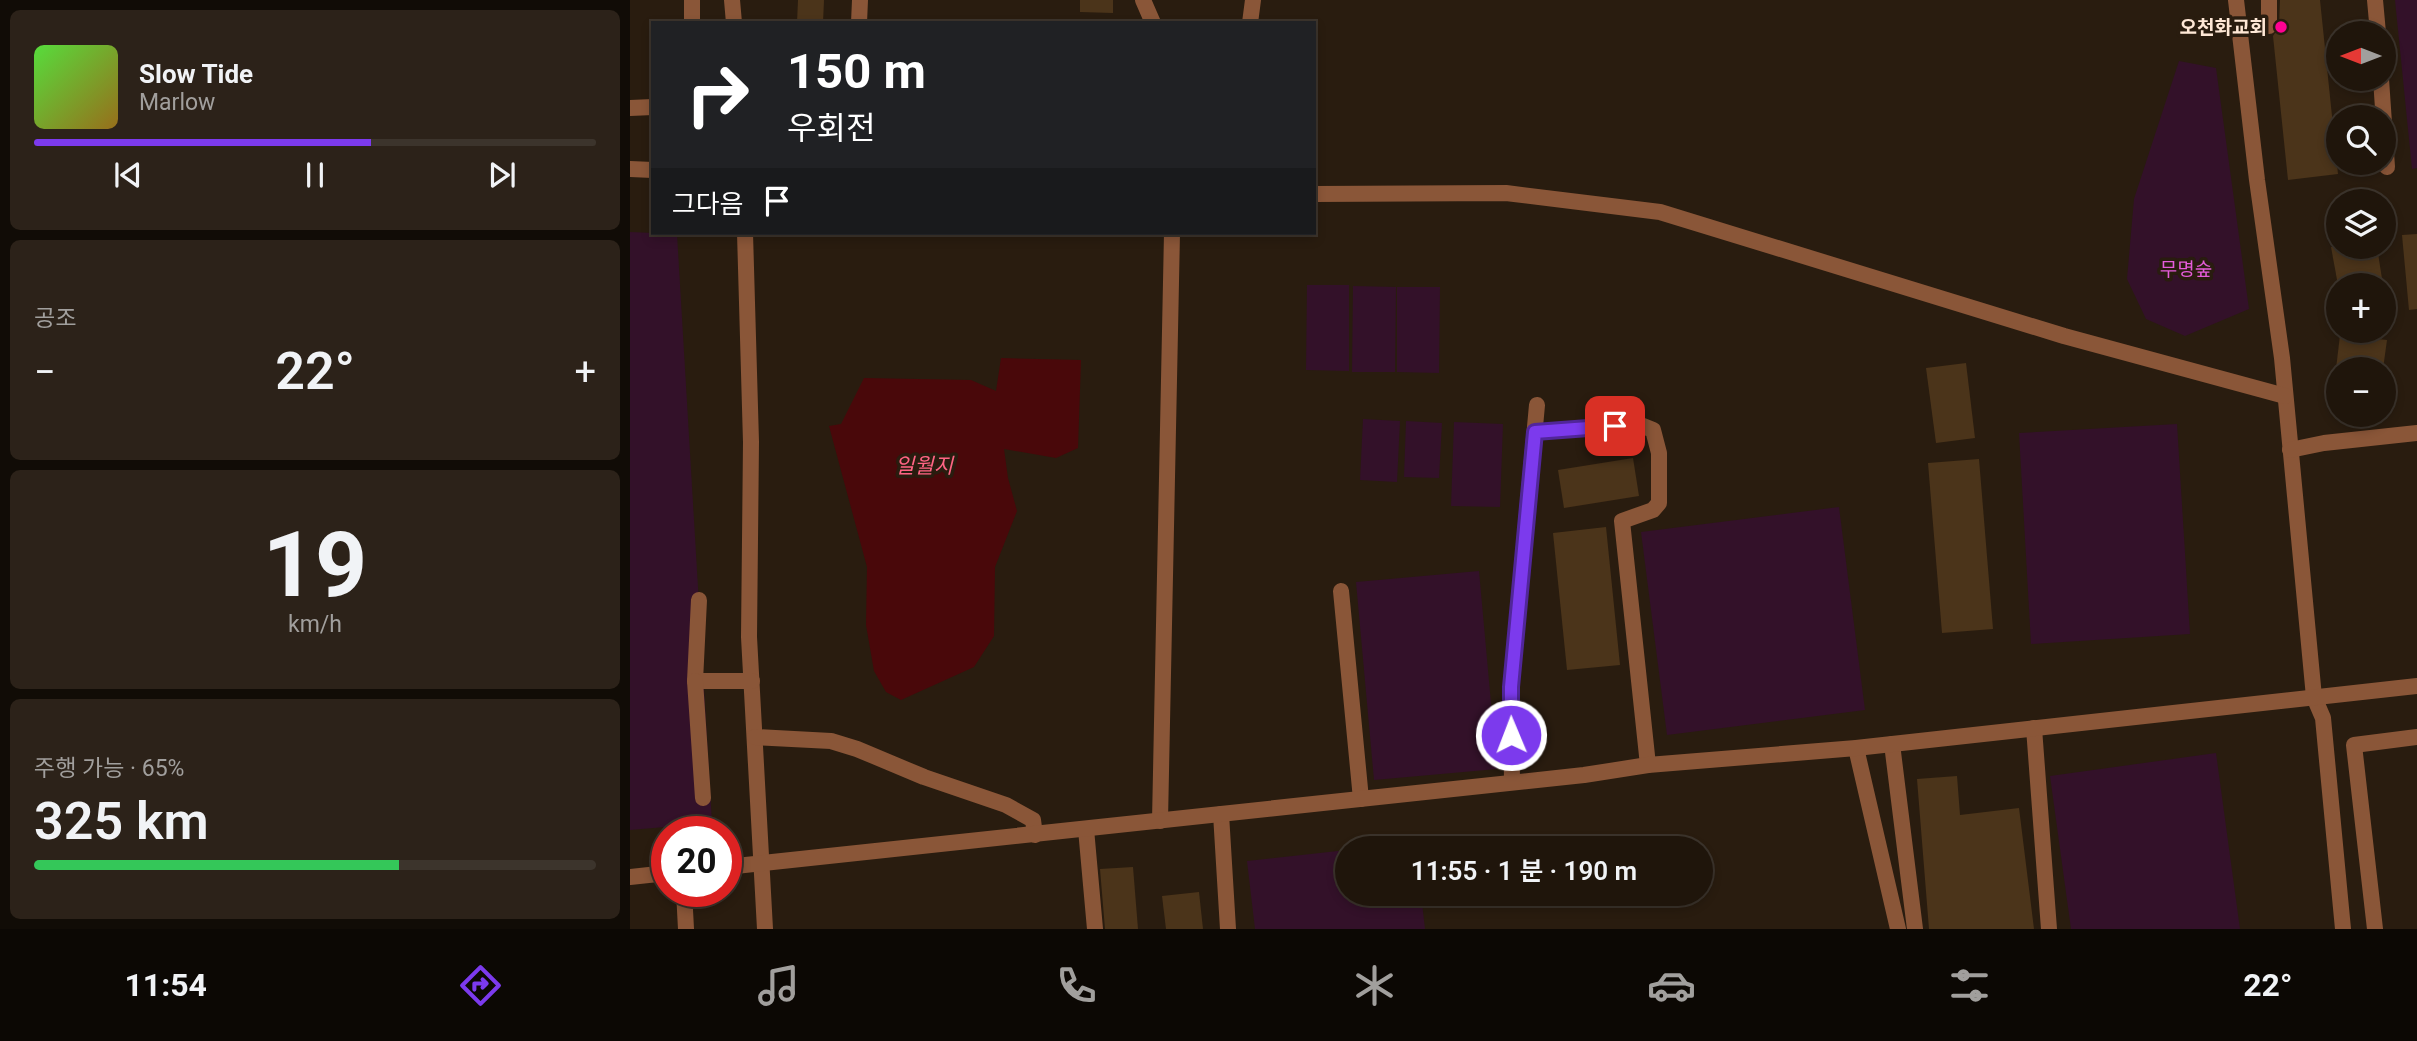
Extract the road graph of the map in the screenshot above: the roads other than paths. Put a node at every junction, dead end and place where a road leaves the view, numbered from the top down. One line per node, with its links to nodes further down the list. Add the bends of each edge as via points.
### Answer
1 (692, 0): 11 (lane)
2 (732, 0): 12 (lane)
3 (860, 0): 13 (lane)
4 (1143, 0): 10 (lane)
5 (1153, 0): 10 (lane)
6 (1253, 0): 14 (lane)
7 (2236, 0): 24 (lane)
8 (2269, 0): 16 (lane)
9 (2375, 0): 15 (lane)
10 (1153, 20)
11 (692, 21)
12 (734, 21)
13 (859, 21)
14 (1250, 21)
15 (2377, 21)
16 (2269, 26)
17 (651, 107): 18 (lane)
18 (630, 108)
19 (630, 169): 20 (lane)
20 (651, 170)
21 (1316, 194): 24 (lane, via 1506,193 1660,212 2064,336)
22 (745, 235): 32 (lane)
23 (1172, 235): 45 (lane)
24 (2286, 396): 28 (lane)
25 (1537, 405): 26 (lane)
26 (1535, 432): 40 (lane, via 1638,424 1653,430 1660,453 1659,503 1653,510 1622,520); 41 (lane, via 1511,687)
27 (2417, 433): 28 (lane)
28 (2290, 450): 34 (lane)
29 (1341, 591): 43 (lane)
30 (699, 600): 31 (lane)
31 (695, 681): 32 (lane); 42 (lane)
32 (752, 681): 36 (lane)
33 (2417, 686): 34 (lane)
34 (2314, 697): 35 (lane); 60 (lane, via 2323,718)
35 (2034, 728): 38 (lane); 59 (lane)
36 (755, 737): 47 (lane, via 831,741 857,749 1006,805 1033,820); 48 (lane)
37 (2417, 737): 61 (lane, via 2354,745)
38 (1892, 744): 39 (lane); 58 (lane)
39 (1856, 748): 40 (lane); 57 (lane)
40 (1648, 765): 41 (lane)
41 (1512, 782): 43 (lane)
42 (703, 798)
43 (1361, 799): 44 (lane)
44 (1221, 814): 45 (lane); 56 (lane)
45 (1160, 821): 46 (lane)
46 (1086, 829): 47 (lane); 55 (lane)
47 (1035, 835): 48 (lane)
48 (762, 864): 49 (lane); 54 (lane)
49 (742, 866)
50 (651, 875): 51 (lane)
51 (630, 877)
52 (685, 907): 53 (lane)
53 (686, 929)
54 (765, 929)
55 (1095, 929)
56 (1228, 929)
57 (1898, 929)
58 (1915, 929)
59 (2049, 929)
60 (2343, 929)
61 (2375, 929)

